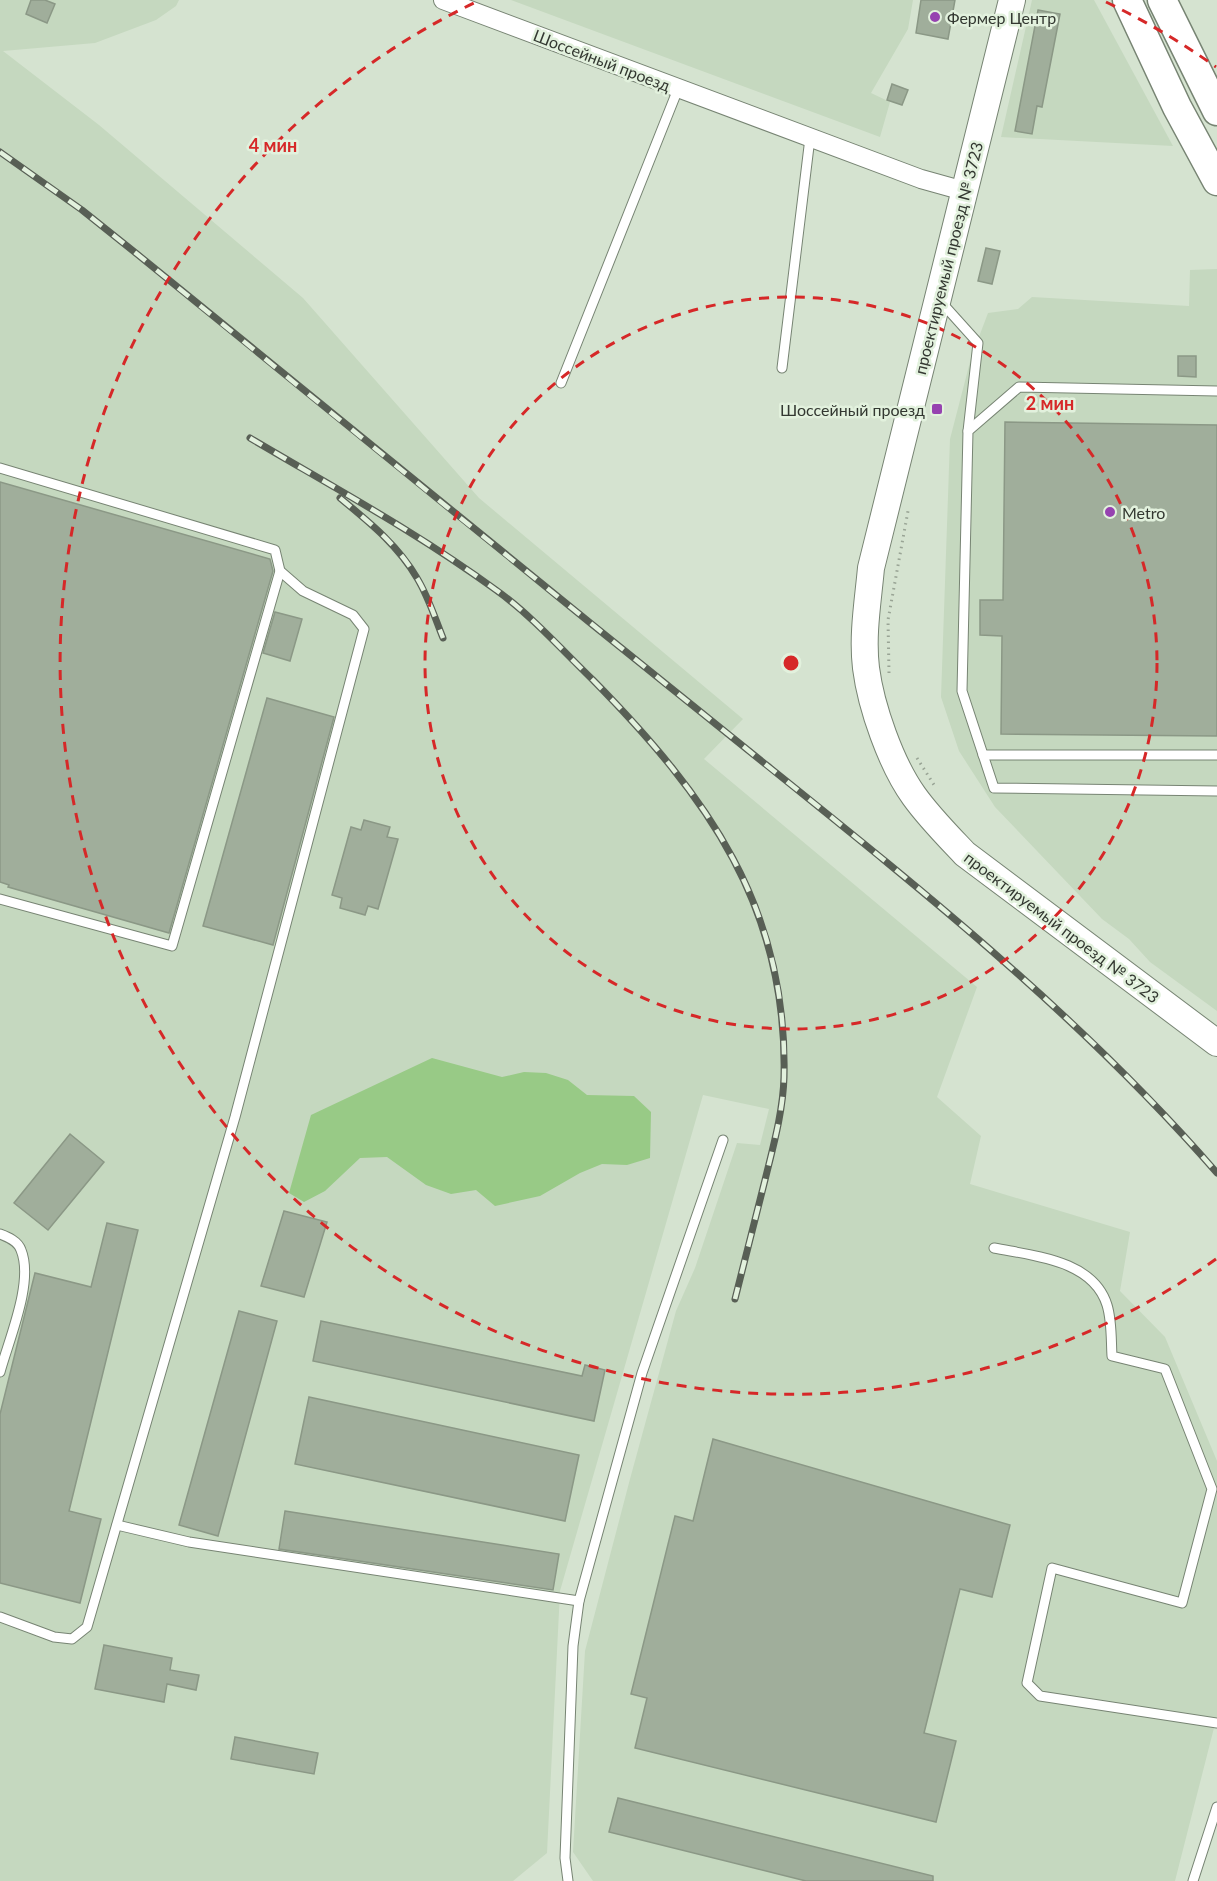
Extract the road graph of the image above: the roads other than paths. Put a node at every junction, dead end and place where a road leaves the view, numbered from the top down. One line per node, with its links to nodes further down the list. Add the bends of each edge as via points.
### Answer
1 (443, 0): 5 (street, Шоссейный проезд)
2 (1012, 0): 9 (main road, проектируемый проезд № 3723)
3 (1127, 0): 8 (main road)
4 (1162, 0): 6 (main road)
5 (678, 88): 7 (street, Шоссейный проезд); 12 (lane)
6 (1216, 109)
7 (810, 138): 9 (street, Шоссейный проезд); 11 (lane)
8 (1217, 181)
9 (964, 191): 10 (main road, проектируемый проезд № 3723)
10 (937, 298): 14 (lane, via 978,343); 21 (main road, проектируемый проезд № 3723, via 871,568 865,621 866,668 875,710 892,755 913,794 965,854)
11 (782, 368)
12 (561, 383)
13 (1217, 391): 14 (lane, via 1018,387)
14 (968, 430): 17 (lane, via 962,691)
15 (0, 468): 16 (lane, via 275,550)
16 (280, 571): 20 (lane, via 172,946); 26 (lane, via 303,591 353,615 364,628 234,1117)
17 (983, 755): 18 (lane); 19 (lane, via 994,788)
18 (1217, 755)
19 (1217, 791)
20 (0, 899)
21 (1217, 1044)
22 (723, 1140): 27 (lane, via 642,1373)
23 (0, 1234): 25 (lane, via 21,1248 25,1282)
24 (994, 1248): 29 (lane, via 1051,1259 1093,1278 1107,1306 1112,1356 1164,1369 1212,1489 1182,1604 1052,1568 1027,1683 1040,1696)
25 (0, 1372)
26 (117, 1526): 27 (lane, via 189,1542); 28 (lane, via 87,1628 72,1639 54,1637)
27 (579, 1601): 31 (lane, via 573,1646 565,1847)
28 (0, 1617)
29 (1217, 1723)
30 (1217, 1807): 32 (lane)
31 (568, 1881)
32 (1193, 1881)

